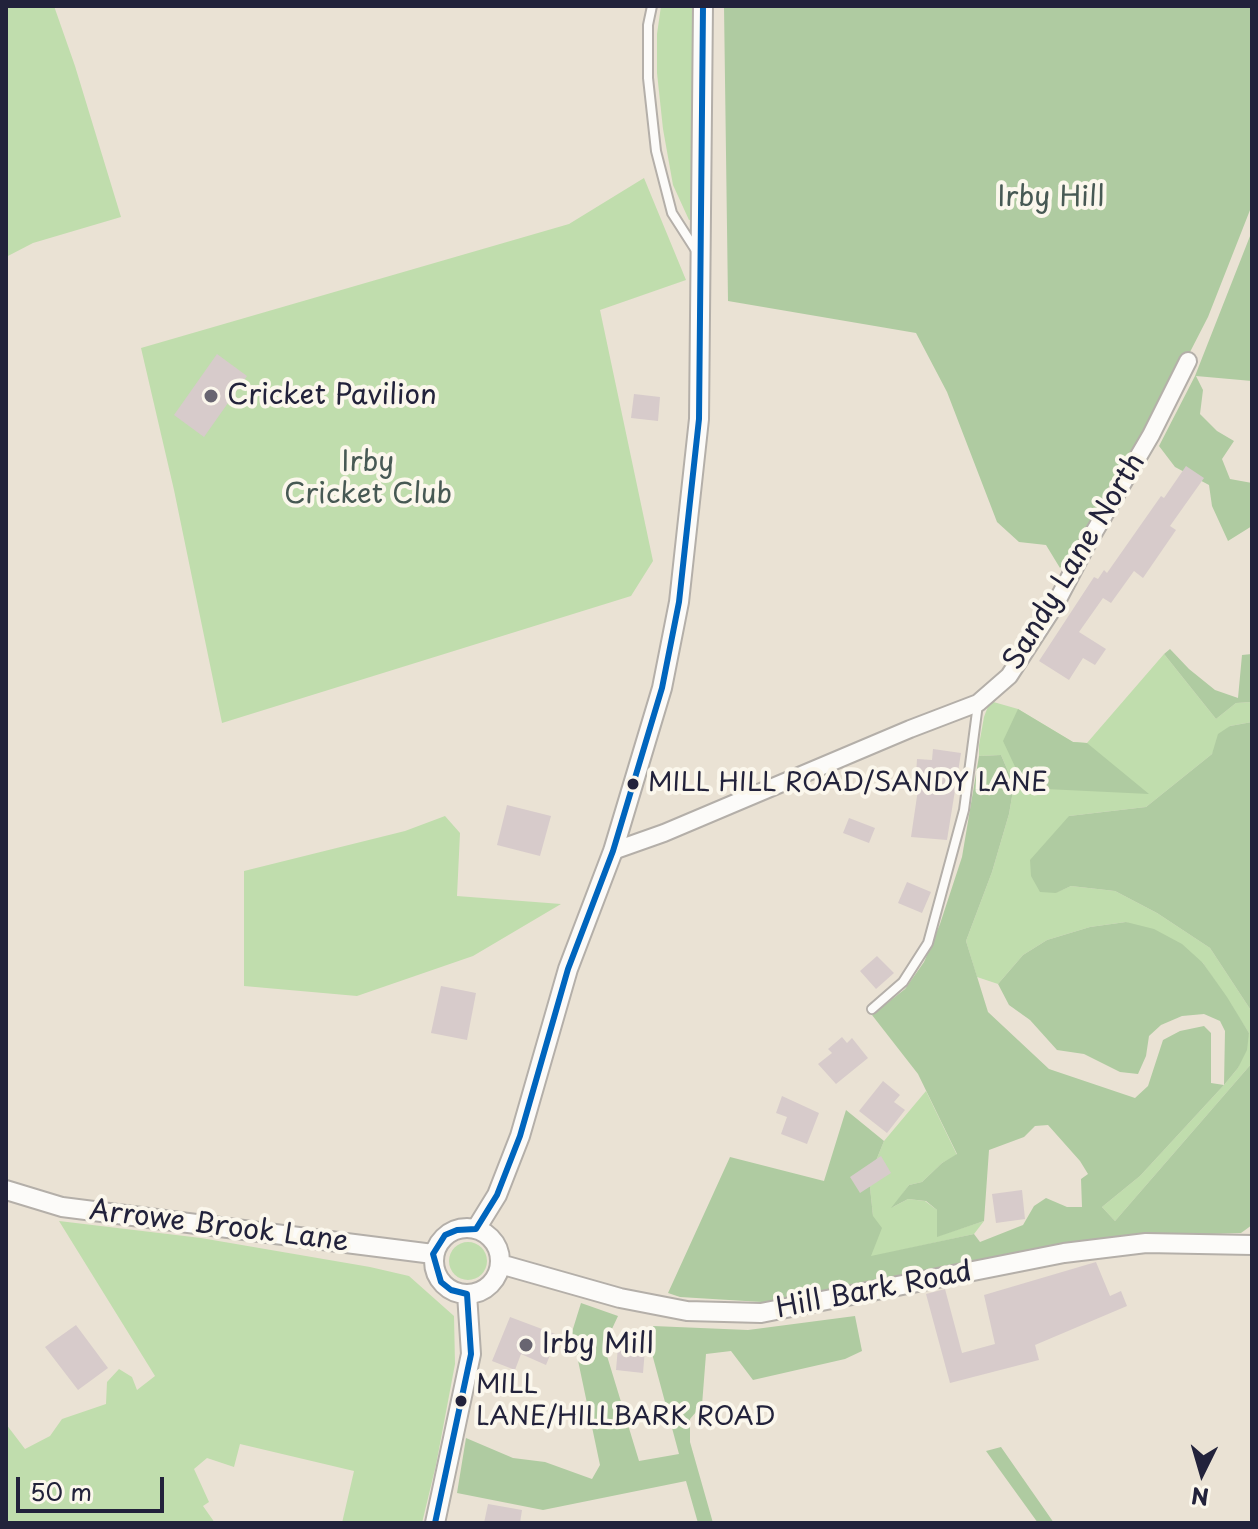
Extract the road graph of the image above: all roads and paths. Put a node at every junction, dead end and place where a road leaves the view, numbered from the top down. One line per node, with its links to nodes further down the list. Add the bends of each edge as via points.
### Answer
1 (652, 6): 3 (lane, via 648,78 656,151 672,213)
2 (703, 6): 3 (street)
3 (702, 259): 6 (street, via 699,419 679,602 662,688)
4 (1188, 361): 5 (street, Sandy Lane North, via 1055,605 1009,676)
5 (978, 703): 6 (street, Sandy Lane North); 7 (lane, via 964,810 928,943 903,982)
6 (613, 851): 9 (street, via 568,969 520,1136 497,1195)
7 (872, 1009)
8 (6, 1190): 11 (street, Arrowe Brook Lane, via 62,1207)
9 (476, 1229): 11 (street, via 445,1235); 12 (street, via 493,1240)
10 (1252, 1245): 12 (street, Hill Bark Road, via 1146,1243 1077,1251 761,1313 687,1311)
11 (433, 1254): 13 (street, via 441,1282)
12 (500, 1264): 13 (street, via 488,1287)
13 (467, 1294): 14 (street, via 471,1354)
14 (435, 1523)

